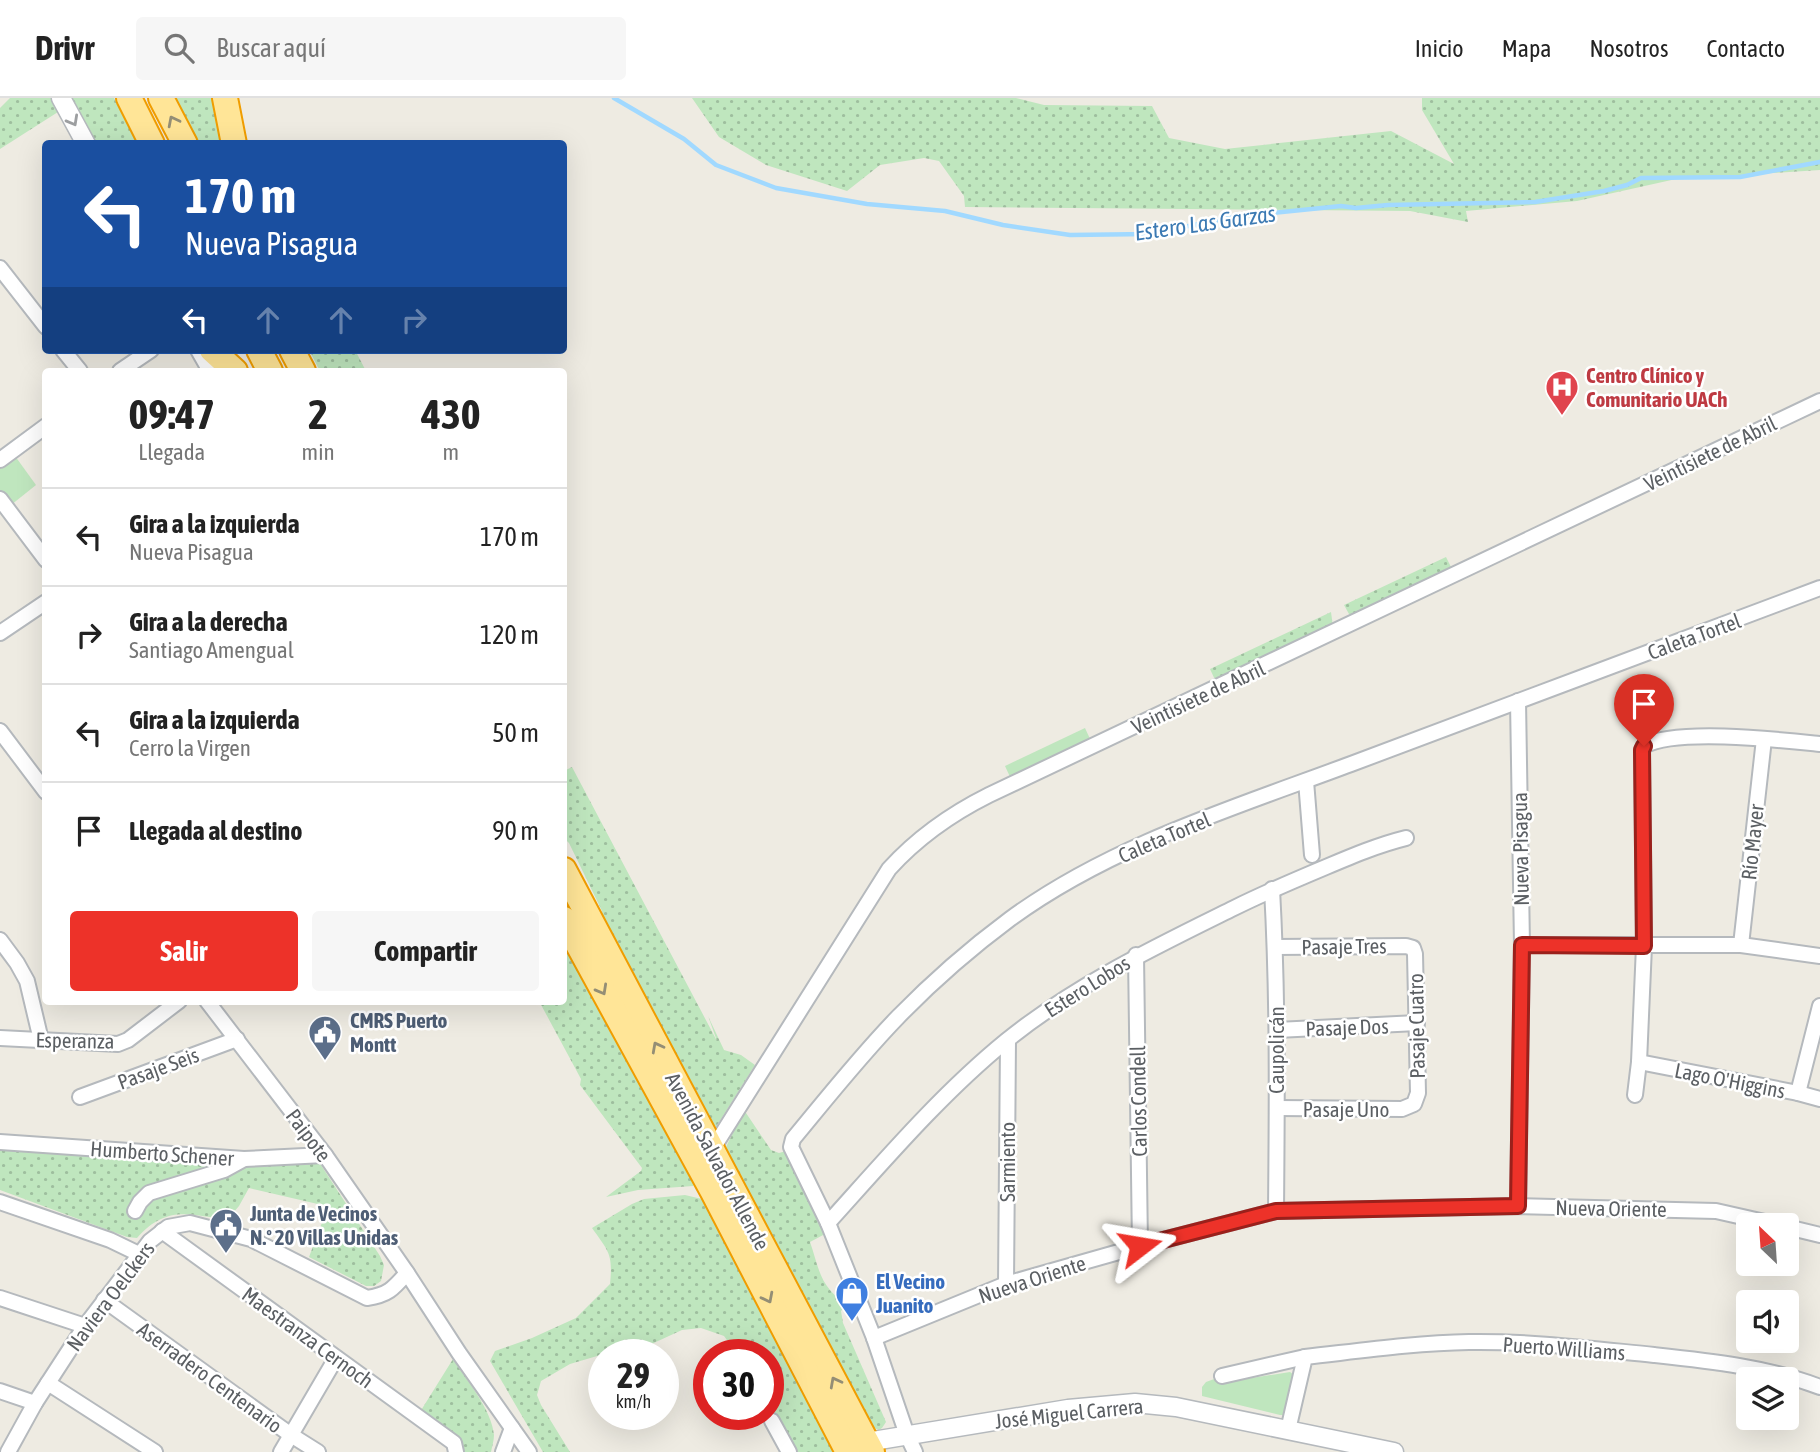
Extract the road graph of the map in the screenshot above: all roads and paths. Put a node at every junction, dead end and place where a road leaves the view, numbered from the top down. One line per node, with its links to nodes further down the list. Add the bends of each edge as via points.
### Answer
1 (61, 98): 5 (street, one-way to 5)
2 (128, 98): 6 (highway)
3 (162, 98): 7 (highway, one-way to 3)
4 (225, 98): 8 (highway)
5 (84, 140)
6 (150, 140)
7 (183, 140)
8 (233, 140)
9 (0, 268): 10 (street)
10 (42, 322)
11 (66, 354): 14 (street)
12 (145, 354): 15 (street)
13 (216, 354): 16 (highway)
14 (77, 368)
15 (125, 368)
16 (232, 368)
17 (1820, 401): 61 (street, Veintisiete de Abril, via 952,815 889,869)
18 (42, 429): 19 (street)
19 (0, 460)
20 (0, 499): 21 (street)
21 (42, 555)
22 (1820, 588): 25 (street, Caleta Tortel)
23 (42, 606): 24 (street)
24 (0, 633)
25 (1517, 701): 29 (street, Caleta Tortel); 37 (street, Nueva Pisagua)
26 (0, 731): 30 (street)
27 (1764, 739): 28 (street); 38 (street, Río Mayer); 39 (street, via 1688,737 1644,746)
28 (1820, 744)
29 (1306, 781): 32 (street); 69 (street, Caleta Tortel, via 1136,846 1090,870 1011,919 940,978 890,1026 793,1139 790,1147)
30 (42, 787)
31 (1406, 838): 34 (street, Estero Lobos)
32 (1312, 855)
33 (567, 876): 61 (highway, Avenida Salvador Allende, one-way to 33)
34 (1272, 889): 40 (street, Caupolicán); 42 (street, Estero Lobos)
35 (567, 924): 94 (highway, Avenida Salvador Allende, one-way to 94, via 713,1192)
36 (0, 940): 50 (street, via 27,981)
37 (1522, 945): 39 (street); 65 (street, Nueva Pisagua)
38 (1741, 945): 39 (street); 43 (street)
39 (1644, 946): 53 (street)
40 (1275, 947): 41 (street, Pasaje Tres); 48 (street, Caupolicán)
41 (1413, 948): 47 (street, Pasaje Cuatro)
42 (1136, 956): 52 (street, Estero Lobos); 73 (street, Carlos Condell)
43 (1820, 956)
44 (174, 1005): 50 (street, Esperanza, via 118,1044)
45 (210, 1005): 51 (street, Paipote)
46 (1820, 1006): 54 (street)
47 (1417, 1023): 48 (street, Pasaje Dos); 58 (street, Pasaje Cuatro, via 1418,1093)
48 (1277, 1030): 59 (street, Caupolicán)
49 (0, 1038): 50 (street, Esperanza)
50 (41, 1040)
51 (237, 1040): 56 (street, Pasaje Seis); 62 (street, Paipote)
52 (1008, 1040): 69 (street, Estero Lobos, via 916,1127); 76 (street, Sarmiento)
53 (1639, 1062): 54 (street, Lago O'Higgins); 55 (street)
54 (1798, 1093): 57 (street, Lago O'Higgins)
55 (1635, 1095)
56 (80, 1097)
57 (1820, 1099)
58 (1414, 1104): 59 (street, Pasaje Uno, via 1402,1109)
59 (1277, 1108): 67 (street, Caupolicán)
60 (0, 1142): 63 (street, Humberto Schener)
61 (712, 1150): 94 (highway, Avenida Salvador Allende, one-way to 61)
62 (325, 1155): 63 (street, Humberto Schener); 75 (street, Paipote)
63 (244, 1159): 66 (street, via 149,1193)
64 (0, 1202): 74 (street)
65 (1518, 1206): 67 (street, Nueva Oriente); 68 (street, Nueva Oriente, via 1716,1211)
66 (135, 1211)
67 (1276, 1211): 73 (street, Nueva Oriente)
68 (1736, 1216)
69 (828, 1223): 80 (street, Caleta Tortel)
70 (1799, 1230): 72 (street)
71 (162, 1231): 74 (street, Naviera Oelckers); 75 (street, Naviera Oelckers, via 190,1223 251,1238 367,1298 389,1292); 82 (street, Maestranza Cernoch)
72 (1820, 1235)
73 (1140, 1246): 76 (street, Nueva Oriente)
74 (139, 1254): 78 (street, Naviera Oelckers)
75 (407, 1273): 88 (street, Paipote)
76 (1006, 1284): 80 (street, Nueva Oriente)
77 (0, 1298): 79 (street)
78 (104, 1300): 79 (street, Naviera Oelckers); 92 (street, Aserradero Centenario)
79 (85, 1326): 84 (street, Naviera Oelckers)
80 (874, 1338): 91 (street, Caleta Tortel)
81 (1305, 1357): 83 (street, Puerto Williams); 85 (street, Puerto Williams, via 1415,1344 1511,1343 1704,1360 1773,1372); 90 (street)
82 (336, 1358): 92 (street); 93 (street, Maestranza Cernoch)
83 (1222, 1376)
84 (48, 1382): 87 (street, Naviera Oelckers); 96 (street)
85 (1820, 1387)
86 (0, 1391): 87 (street)
87 (35, 1403): 95 (street, Naviera Oelckers)
88 (512, 1428): 99 (street); 100 (street, Paipote)
89 (777, 1430): 101 (street)
90 (1289, 1430): 91 (street, José Miguel Carrera, via 1135,1403); 103 (street, José Miguel Carrera)
91 (907, 1434): 94 (street, José Miguel Carrera); 102 (street, Caleta Tortel)
92 (291, 1435): 97 (street); 98 (street, Aserradero Centenario)
93 (455, 1447)
94 (863, 1449)
95 (8, 1452)
96 (155, 1452)
97 (281, 1452)
98 (318, 1452)
99 (503, 1452)
100 (529, 1452)
101 (789, 1452)
102 (915, 1452)
103 (1394, 1452)

